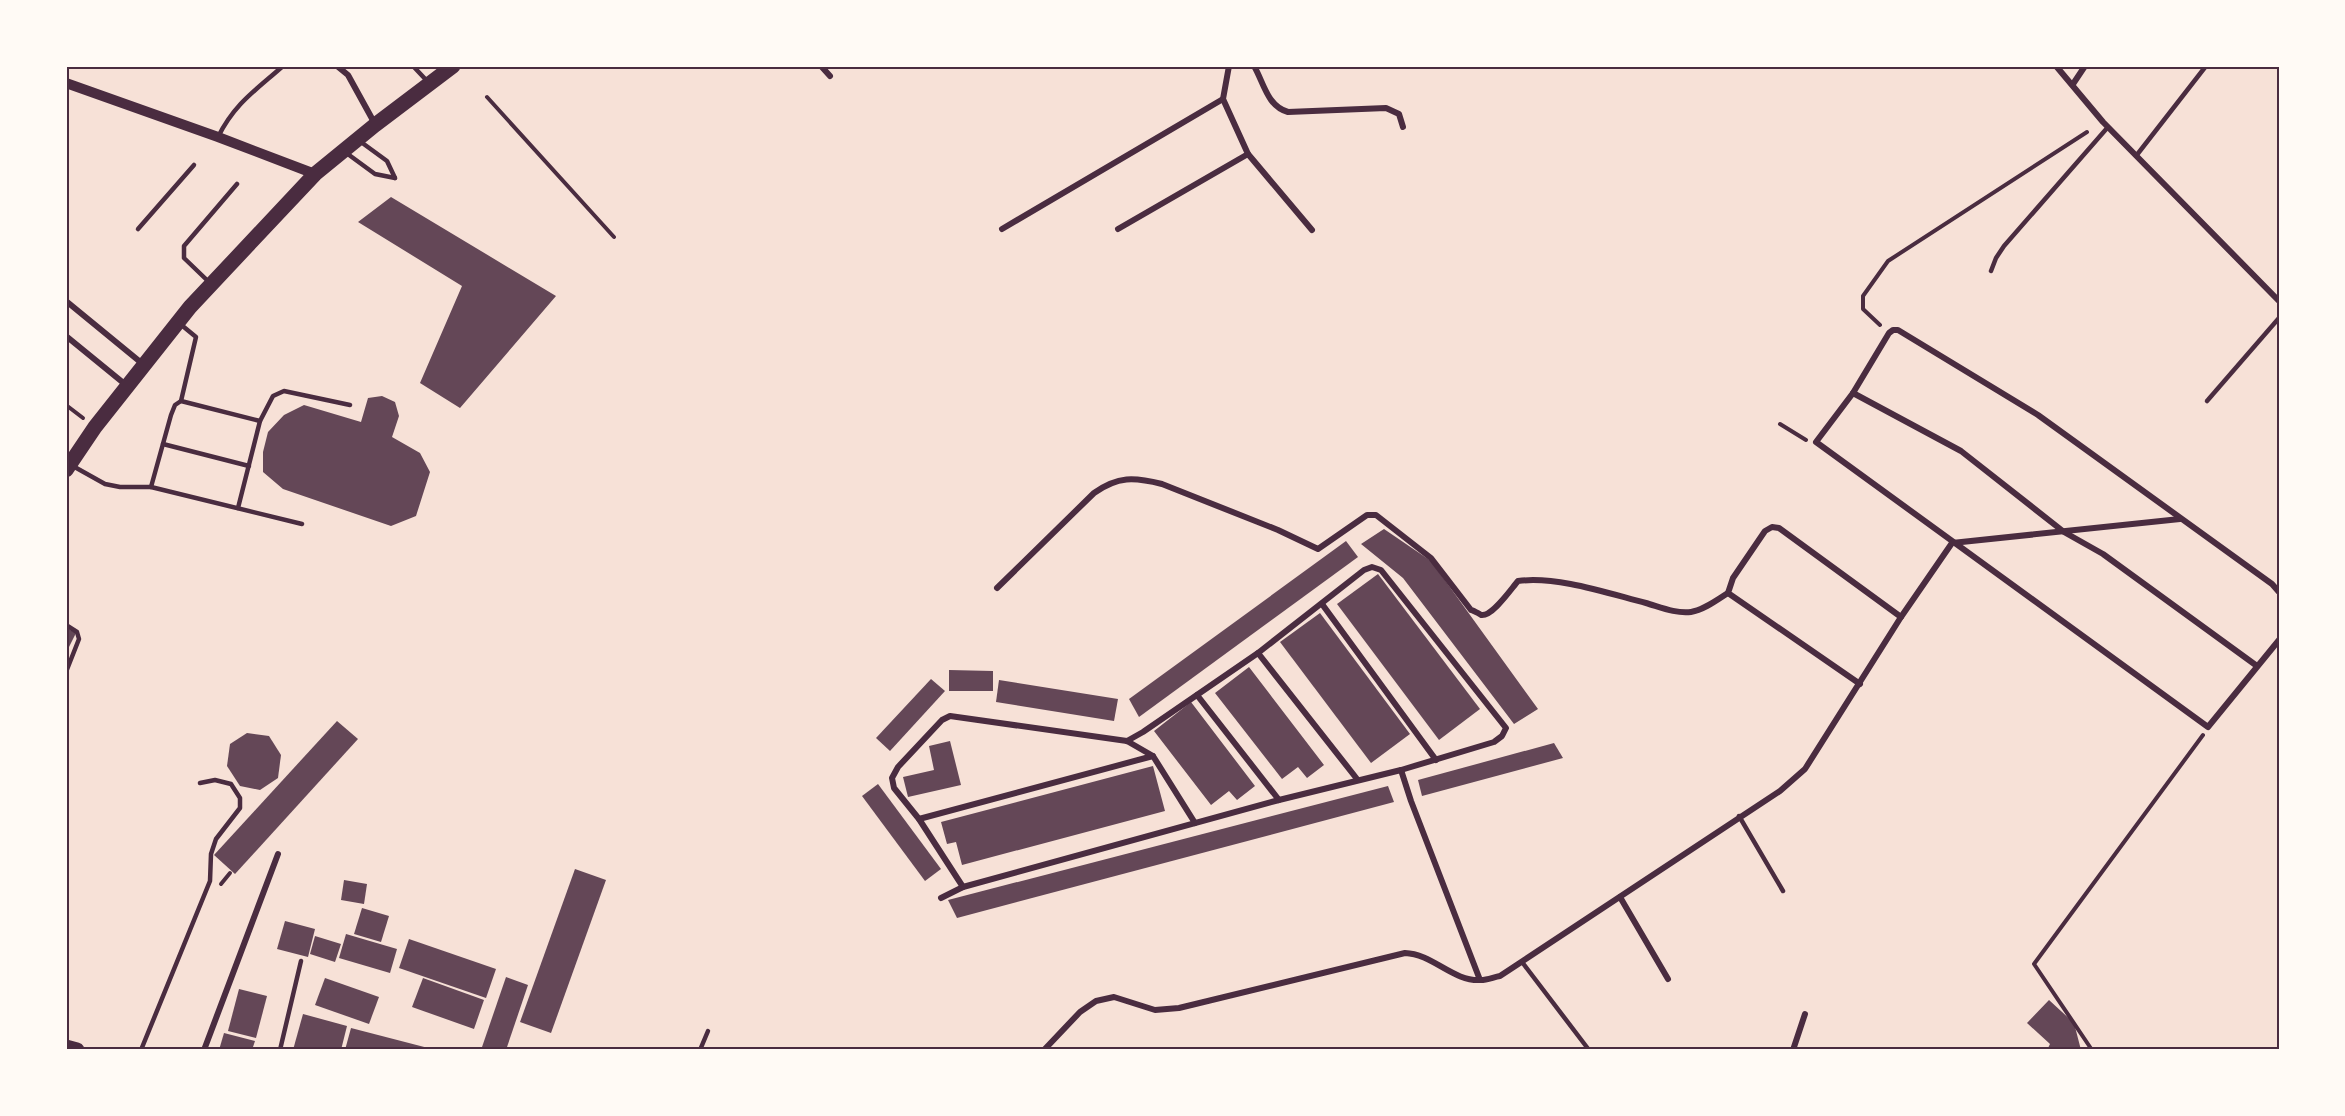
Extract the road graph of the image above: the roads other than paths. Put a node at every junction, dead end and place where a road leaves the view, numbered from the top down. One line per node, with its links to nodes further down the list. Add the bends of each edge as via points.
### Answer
1 (283, 66): 19 (lane, via 237,106)
2 (338, 66): 16 (street, via 348,75)
3 (413, 66): 13 (lane)
4 (453, 66): 13 (main road)
5 (821, 66): 11 (street)
6 (1229, 66): 15 (street)
7 (1254, 66): 18 (street, via 1270,100 1280,110 1386,108 1399,114)
8 (2056, 66): 14 (street)
9 (2085, 66): 14 (street)
10 (2206, 66): 23 (lane)
11 (830, 76)
12 (66, 83): 19 (street)
13 (430, 84): 16 (main road)
14 (2073, 84): 17 (street)
15 (1223, 99): 22 (street); 28 (street)
16 (375, 125): 20 (main road)
17 (2105, 125): 23 (street); 31 (lane, via 2004,246)
18 (1403, 126)
19 (218, 137): 25 (street)
20 (357, 140): 21 (main road); 21 (lane, via 387,161 395,178 375,174)
21 (343, 151): 25 (main road)
22 (1248, 154): 29 (street); 30 (street)
23 (2136, 156): 34 (street)
24 (194, 165): 27 (lane)
25 (315, 174): 32 (main road)
26 (237, 184): 32 (lane, via 184,246 184,258)
27 (138, 229)
28 (1002, 229)
29 (1118, 229)
30 (1312, 230)
31 (1991, 271)
32 (211, 285): 36 (main road)
33 (66, 301): 38 (street)
34 (2279, 301)
35 (2279, 318): 42 (lane)
36 (178, 322): 38 (main road); 41 (lane, via 196,337)
37 (66, 336): 39 (street)
38 (145, 365): 39 (main road)
39 (128, 386): 47 (main road)
40 (1853, 393): 50 (street, via 1888,333 1898,330 2038,415); 52 (street, via 1961,452); 53 (street, via 1816,442)
41 (181, 401): 44 (lane); 45 (lane, via 175,405)
42 (2207, 401)
43 (350, 405): 44 (lane, via 284,391 273,396)
44 (260, 422): 46 (lane)
45 (163, 444): 46 (lane); 48 (lane)
46 (249, 466): 49 (lane)
47 (68, 467): 48 (lane, via 105,484)
48 (151, 487): 49 (lane)
49 (238, 508): 51 (lane)
50 (2180, 519): 52 (street); 55 (street)
51 (302, 524)
52 (2064, 532): 53 (street); 64 (street, via 2103,554)
53 (1952, 543): 60 (street); 64 (street, via 2208,728)
54 (2279, 578): 55 (street)
55 (2272, 584): 57 (street)
56 (997, 588): 58 (street, via 1094,494 1125,479 1162,484 1318,549 1367,515 1376,515 1431,558 1471,610 1480,615 1494,609 1518,581 1532,579 1587,588 1673,611 1697,610)
57 (2279, 592)
58 (1728, 593): 60 (street, via 1733,578 1761,535 1772,527 1779,528); 66 (street)
59 (1322, 604): 63 (street); 70 (street); 70 (street, via 1364,570 1381,570 1506,728 1494,742)
60 (1901, 617): 66 (street)
61 (66, 625): 65 (lane, via 77,632 79,639)
62 (2279, 640): 64 (street)
63 (1258, 652): 67 (street); 72 (street)
64 (2257, 666)
65 (66, 672)
66 (1860, 684): 75 (street, via 1805,769 1780,791)
67 (1197, 695): 68 (street); 74 (street)
68 (1127, 741): 69 (street); 76 (street, via 950,716 898,767 892,778 894,788)
69 (1153, 756): 76 (street); 77 (street)
70 (1436, 760): 71 (street)
71 (1401, 770): 72 (street); 86 (street)
72 (1357, 779): 74 (street)
73 (200, 783): 91 (lane, via 215,780 231,784 240,798 240,808 216,839 210,880)
74 (1279, 800): 77 (street)
75 (1739, 816): 80 (lane); 81 (street)
76 (919, 819): 79 (street)
77 (1195, 823): 79 (street)
78 (278, 854): 92 (street)
79 (963, 887): 82 (street)
80 (1783, 891)
81 (1620, 897): 84 (street); 85 (street)
82 (941, 898)
83 (301, 961): 93 (lane)
84 (1522, 962): 86 (street, via 1500,976); 96 (lane)
85 (1668, 979)
86 (1480, 980): 95 (street, via 1463,978 1421,956 1405,953 1179,1008 1155,1010 1114,997 1096,1001 1080,1012)
87 (1805, 1014): 97 (street)
88 (708, 1031): 94 (lane)
89 (66, 1047): 90 (main road)
90 (77, 1050)
91 (141, 1050)
92 (204, 1050)
93 (280, 1050)
94 (700, 1050)
95 (1044, 1050)
96 (1588, 1050)
97 (1793, 1050)

